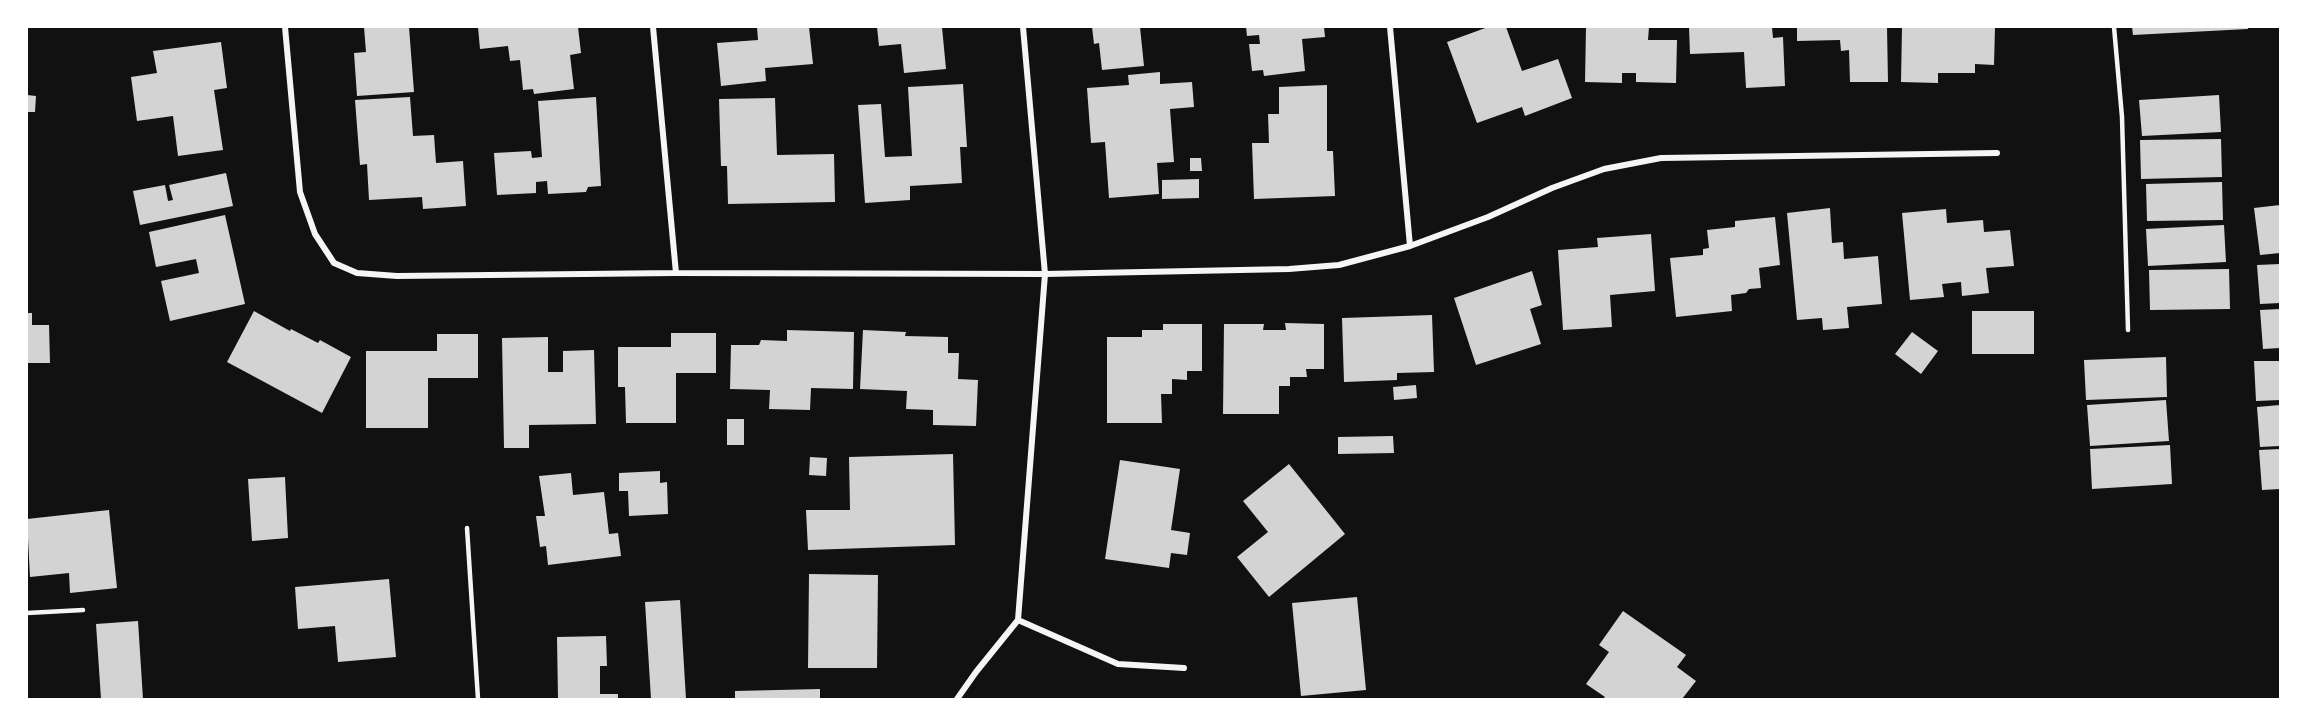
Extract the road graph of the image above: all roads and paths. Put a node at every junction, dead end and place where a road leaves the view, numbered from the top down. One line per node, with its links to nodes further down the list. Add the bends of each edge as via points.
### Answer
1 (285, 27): 8 (street, via 300,192 315,234 334,263 357,273 397,276)
2 (653, 27): 8 (street)
3 (1023, 27): 9 (street)
4 (1390, 27): 7 (street)
5 (2114, 27): 10 (lane, via 2122,117)
6 (1997, 153): 7 (street, via 1661,158 1604,169)
7 (1410, 246): 9 (street, via 1339,265 1289,269)
8 (676, 273): 9 (street)
9 (1045, 274): 14 (street)
10 (2128, 330)
11 (467, 528): 16 (lane)
12 (83, 610): 13 (lane)
13 (27, 613)
14 (1018, 620): 15 (street, via 1118,664); 17 (street)
15 (1184, 668)
16 (478, 699)
17 (957, 699)

